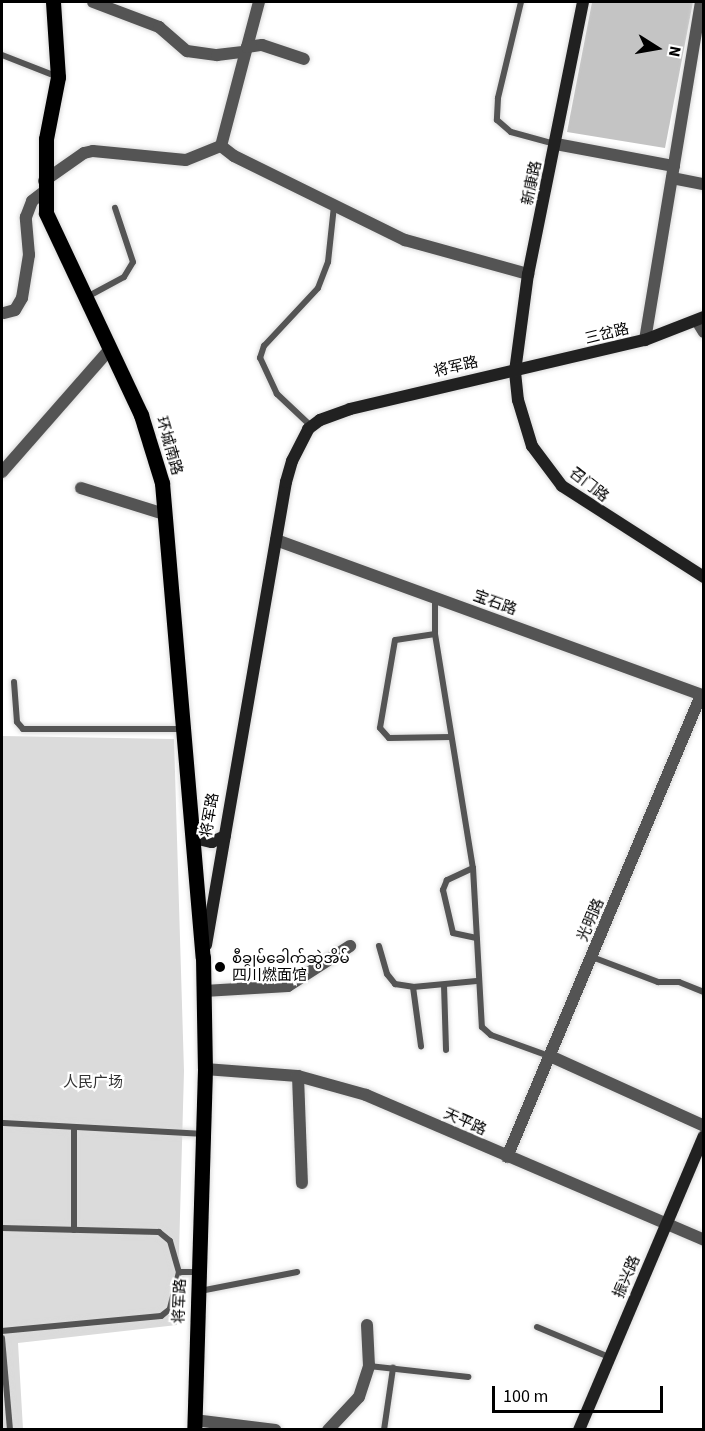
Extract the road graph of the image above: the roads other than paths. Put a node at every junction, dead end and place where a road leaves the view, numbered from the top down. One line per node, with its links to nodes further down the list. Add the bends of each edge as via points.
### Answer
1 (53, 2): 10 (main road, 环城南路)
2 (93, 2): 7 (street, via 159,27 187,51 217,55)
3 (259, 2): 7 (street)
4 (521, 2): 11 (lane, via 498,98 497,120 511,132)
5 (584, 2): 11 (main road, 新康路)
6 (701, 2): 13 (street)
7 (245, 49): 9 (street, via 262,45); 12 (street)
8 (2, 55): 10 (lane)
9 (304, 59)
10 (58, 77): 15 (main road, 环城南路, via 46,139)
11 (556, 144): 13 (street); 18 (main road, 新康路)
12 (221, 146): 15 (street, via 186,160 93,151); 16 (street)
13 (673, 172): 14 (street); 23 (street)
14 (704, 184)
15 (45, 186): 19 (main road, 环城南路, via 46,213); 20 (street, via 32,201 27,217 29,255 22,298 15,310)
16 (334, 205): 18 (street, via 405,240); 26 (lane, via 328,262 318,288 264,346 260,358 277,394)
17 (115, 208): 19 (lane, via 133,262 124,277)
18 (528, 274): 25 (main road, 新康路)
19 (84, 298): 24 (main road, 环城南路)
20 (4, 313)
21 (700, 319): 22 (street); 23 (main road, 三岔路)
22 (704, 332)
23 (645, 340): 25 (main road, 三岔路)
24 (110, 349): 27 (street); 29 (main road, 环城南路, via 155,453)
25 (515, 372): 26 (main road, 将军路, via 350,409); 31 (main road, 召门路, via 526,433 550,473 588,506)
26 (311, 427): 30 (main road, 将军路, via 292,461)
27 (2, 472)
28 (81, 488): 29 (street)
29 (164, 513): 36 (main road, 环城南路)
30 (276, 540): 32 (street, 宝石路); 38 (main road, 将军路)
31 (704, 577)
32 (435, 597): 33 (lane); 35 (street, 宝石路)
33 (435, 634): 37 (lane); 37 (lane, via 395,640 380,728 389,738)
34 (14, 682): 36 (lane, via 17,722 23,729)
35 (703, 695): 45 (street, 光明路)
36 (186, 729): 39 (main road, 环城南路)
37 (451, 737): 40 (lane)
38 (225, 836): 39 (main road, via 212,842); 44 (main road, 将军路)
39 (194, 838): 44 (main road, 环城南路)
40 (473, 868): 41 (lane); 41 (lane, via 447,880 443,890 453,933)
41 (476, 938): 46 (lane)
42 (350, 946): 49 (street, via 288,986)
43 (379, 946): 48 (lane, via 387,974 395,984)
44 (203, 957): 49 (main road, 将军路)
45 (592, 957): 50 (lane, via 658,982 679,982); 53 (street, 光明路)
46 (477, 981): 47 (lane); 53 (lane, via 482,1027 491,1035)
47 (444, 985): 48 (lane); 52 (lane)
48 (413, 987): 51 (lane)
49 (204, 990): 54 (main road, 将军路)
50 (704, 992)
51 (421, 1046)
52 (446, 1050)
53 (550, 1056): 57 (street); 61 (street, 光明路)
54 (205, 1070): 55 (street, 天平路); 59 (main road, 将军路)
55 (298, 1076): 61 (street, 天平路, via 366,1095); 62 (street)
56 (2, 1123): 58 (lane)
57 (704, 1126)
58 (74, 1130): 59 (lane); 65 (lane)
59 (203, 1134): 68 (main road, 将军路)
60 (704, 1136): 63 (main road, 振兴路)
61 (507, 1156): 63 (street, 天平路)
62 (302, 1183)
63 (666, 1224): 66 (street, 天平路); 75 (main road, 振兴路)
64 (2, 1228): 65 (lane)
65 (75, 1230): 67 (lane, via 159,1232 170,1241)
66 (704, 1240)
67 (179, 1272): 68 (lane); 73 (lane, via 170,1309 161,1316)
68 (198, 1272): 70 (main road, 将军路)
69 (297, 1272): 70 (lane)
70 (198, 1292): 81 (main road, 将军路)
71 (367, 1325): 77 (street)
72 (537, 1327): 75 (lane)
73 (2, 1331)
74 (2, 1338): 76 (lane)
75 (609, 1358): 86 (main road, 振兴路)
76 (4, 1366): 80 (lane)
77 (369, 1366): 78 (lane); 84 (street, via 359,1397)
78 (393, 1368): 79 (lane); 85 (lane)
79 (468, 1377)
80 (5, 1400): 82 (lane)
81 (194, 1425): 83 (street)
82 (10, 1430)
83 (275, 1430)
84 (327, 1430)
85 (384, 1430)
86 (579, 1430)

